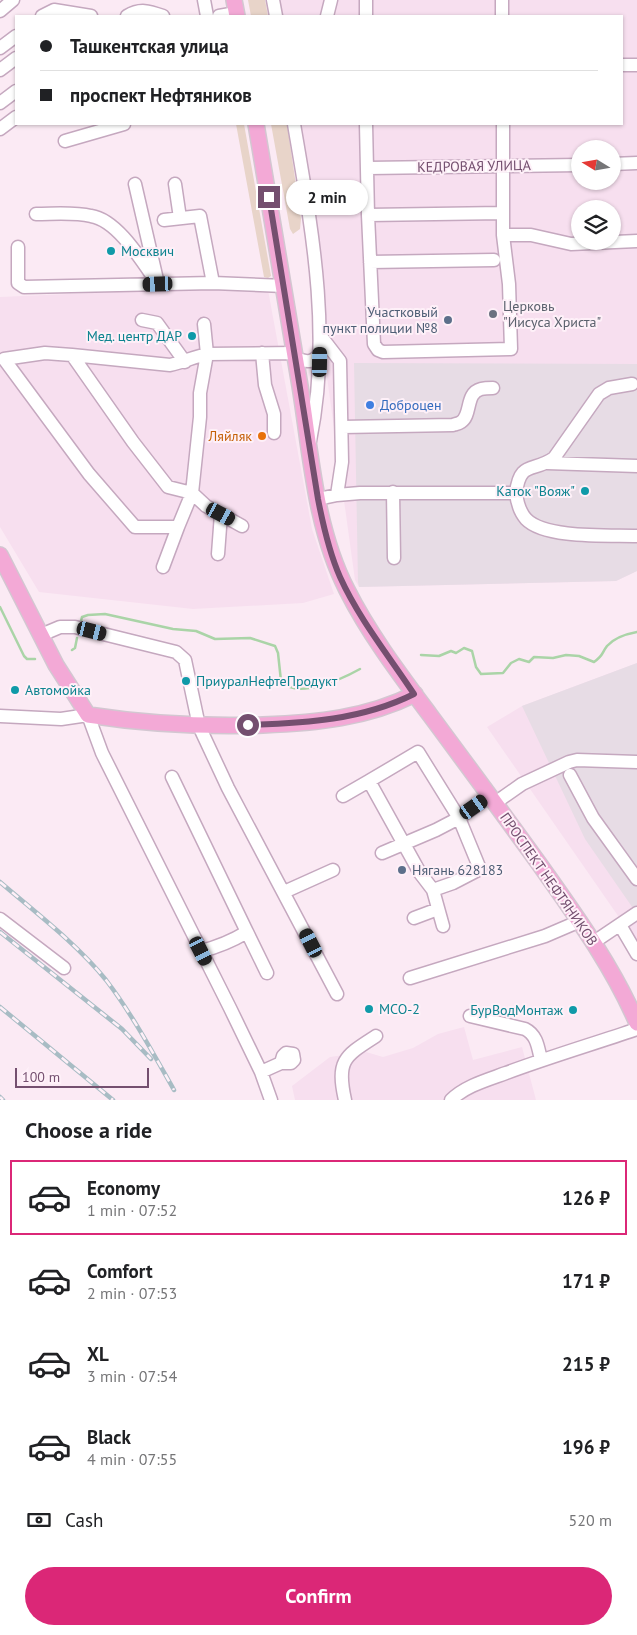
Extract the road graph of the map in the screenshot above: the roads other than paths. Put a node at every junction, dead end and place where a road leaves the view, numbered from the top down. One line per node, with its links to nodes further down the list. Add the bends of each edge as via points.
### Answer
1 (13, 0): 8 (street)
2 (204, 0): 13 (street)
3 (273, 0): 15 (street)
4 (331, 0): 16 (street)
5 (366, 0): 17 (street)
6 (502, 0): 18 (street)
7 (236, 10): 14 (street)
8 (0, 11)
9 (44, 15): 10 (street, via 54,10)
10 (85, 15)
11 (129, 15): 12 (street, via 146,10)
12 (160, 15)
13 (207, 15)
14 (222, 15)
15 (276, 15)
16 (327, 15)
17 (366, 15)
18 (502, 15)
19 (15, 37): 20 (street)
20 (0, 48)
21 (15, 59): 24 (street)
22 (623, 65): 23 (street)
23 (637, 65)
24 (0, 70)
25 (15, 92): 26 (street)
26 (0, 103)
27 (15, 118): 33 (street)
28 (121, 125): 34 (street)
29 (256, 125): 54 (main road, ПРОСПЕКТ НЕФТЯНИКОВ)
30 (294, 125): 57 (street, via 318,278)
31 (366, 125): 39 (street)
32 (503, 125): 37 (street)
33 (0, 129)
34 (65, 141)
35 (637, 163): 36 (street)
36 (621, 164)
37 (502, 165): 38 (street, КЕДРОВАЯ УЛИЦА); 39 (street, КЕДРОВАЯ УЛИЦА); 42 (street)
38 (571, 165)
39 (368, 168): 44 (street)
40 (135, 184): 53 (street)
41 (174, 184): 45 (street)
42 (502, 213): 44 (street); 47 (street)
43 (36, 214): 53 (street, via 100,218 115,227)
44 (368, 215): 51 (street)
45 (180, 218): 46 (street); 52 (street, via 200,216)
46 (164, 220)
47 (503, 235): 48 (street, via 531,235 571,244); 51 (street, via 511,349 378,350 374,344)
48 (637, 241)
49 (18, 247): 53 (street, via 18,283 24,287)
50 (494, 260): 51 (street)
51 (370, 262)
52 (213, 283): 53 (street); 54 (street)
53 (158, 284)
54 (284, 286): 61 (main road, ПРОСПЕКТ НЕФТЯНИКОВ)
55 (142, 320): 64 (street, via 157,323)
56 (204, 324): 62 (street)
57 (320, 335): 58 (street); 67 (street, via 340,361)
58 (321, 351): 61 (street, via 310,362); 69 (street, via 317,408)
59 (262, 353): 61 (street); 62 (street); 68 (street, via 265,385 274,414)
60 (72, 355): 63 (street, via 45,353); 64 (street, via 170,365); 73 (street, via 168,487)
61 (295, 355): 69 (main road, ПРОСПЕКТ НЕФТЯНИКОВ)
62 (203, 358): 64 (street); 73 (street)
63 (2, 359): 79 (street, via 89,474 135,528)
64 (185, 362)
65 (632, 384): 70 (street, via 609,388 599,394 554,458)
66 (493, 388): 67 (street, via 476,391 464,418 453,425)
67 (342, 427): 75 (street, via 342,462)
68 (274, 433)
69 (310, 444): 76 (main road, ПРОСПЕКТ НЕФТЯНИКОВ)
70 (547, 463): 71 (street); 74 (street, via 522,472)
71 (637, 466)
72 (393, 492): 74 (street); 75 (street); 83 (street)
73 (192, 493): 77 (street); 79 (street)
74 (516, 493): 80 (street, via 521,511 536,526 554,532)
75 (337, 495): 76 (street)
76 (318, 499): 86 (main road, ПРОСПЕКТ НЕФТЯНИКОВ, via 331,554 346,589)
77 (221, 514): 78 (street); 81 (street)
78 (242, 526)
79 (178, 527): 84 (street)
80 (637, 536)
81 (218, 554)
82 (0, 555): 85 (main road)
83 (394, 558)
84 (163, 567)
85 (41, 635): 87 (main road, via 66,683); 89 (street, via 60,627 75,627 176,652 187,666)
86 (414, 694): 89 (main road, via 382,708 347,717 290,724); 95 (main road, ПРОСПЕКТ НЕФТЯНИКОВ)
87 (88, 715): 88 (street, via 72,719); 89 (main road); 112 (street, via 102,753)
88 (0, 716)
89 (199, 726): 102 (street)
90 (637, 762): 95 (street, via 569,762)
91 (570, 775): 100 (street, via 593,818)
92 (172, 777): 110 (street)
93 (369, 781): 94 (street); 96 (street, via 418,752); 97 (street)
94 (343, 796)
95 (493, 799): 96 (street); 108 (main road, ПРОСПЕКТ НЕФТЯНИКОВ)
96 (459, 818): 97 (street); 101 (street, via 480,869)
97 (405, 844): 98 (street); 101 (street)
98 (382, 853)
99 (333, 870): 102 (street)
100 (637, 879)
101 (433, 890): 104 (street)
102 (284, 892): 117 (street)
103 (637, 905): 106 (street)
104 (438, 909): 105 (street); 109 (street)
105 (414, 918)
106 (629, 918): 111 (street); 113 (street)
107 (0, 919): 114 (street)
108 (580, 921): 111 (main road, ПРОСПЕКТ НЕФТЯНИКОВ); 116 (street, via 545,936)
109 (443, 926)
110 (247, 932): 112 (street, via 218,947); 115 (street)
111 (594, 942): 119 (main road, ПРОСПЕКТ НЕФТЯНИКОВ)
112 (201, 951): 124 (street)
113 (637, 954)
114 (64, 968)
115 (267, 973)
116 (410, 978)
117 (337, 994)
118 (470, 1016): 122 (street, via 526,1028 535,1037)
119 (637, 1023)
120 (637, 1029): 122 (street)
121 (376, 1036): 126 (street, via 354,1049 346,1058 342,1073)
122 (541, 1060): 127 (street, via 469,1088)
123 (281, 1063): 124 (street)
124 (261, 1072): 125 (street)
125 (271, 1100)
126 (345, 1100)
127 (451, 1100)

